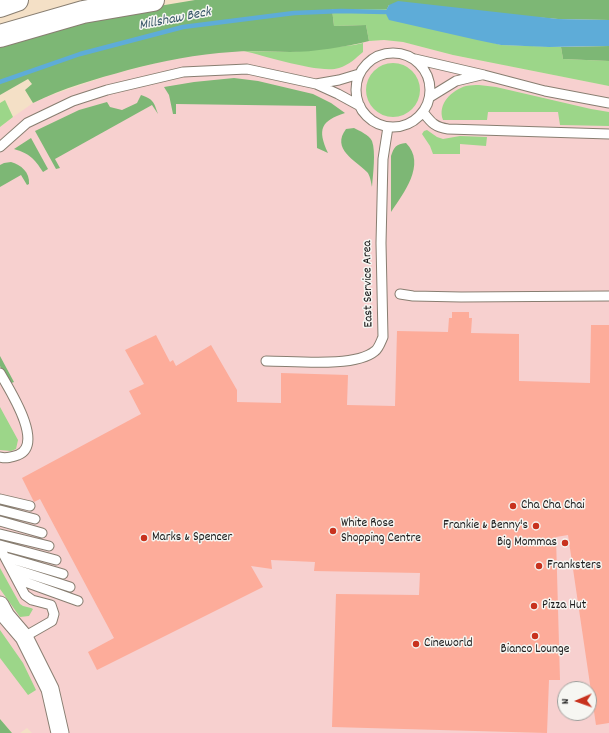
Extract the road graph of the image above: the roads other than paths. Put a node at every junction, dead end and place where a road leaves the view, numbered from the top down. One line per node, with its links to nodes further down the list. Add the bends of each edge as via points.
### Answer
1 (17, 0): 3 (highway)
2 (153, 0): 4 (highway, via 83,12)
3 (0, 6)
4 (0, 36)
5 (414, 58): 6 (lane, via 396,53 377,56); 7 (lane); 9 (lane, via 428,75)
6 (359, 74): 8 (lane); 11 (lane, via 356,87)
7 (484, 75): 9 (lane, via 456,81); 10 (lane, via 545,91)
8 (316, 84): 11 (lane); 15 (lane, via 247,69 183,72 73,101 27,123)
9 (430, 97): 12 (lane)
10 (609, 103)
11 (360, 106): 13 (lane, via 371,120)
12 (423, 112): 13 (lane, via 408,124); 14 (lane, via 435,125 448,129)
13 (388, 127): 18 (lane, East Service Area, via 383,158 383,337 376,350 363,358 344,362)
14 (609, 134)
15 (0, 147)
16 (400, 294): 17 (lane, via 453,297)
17 (609, 296)
18 (266, 361)
19 (0, 373): 20 (lane, via 25,422 28,435 27,447 22,454 12,458)
20 (0, 457)
21 (0, 499): 22 (lane)
22 (30, 506)
23 (0, 510): 24 (lane)
24 (34, 519)
25 (0, 521): 26 (lane)
26 (42, 533)
27 (0, 534): 29 (lane)
28 (0, 545): 31 (lane)
29 (49, 546)
30 (2, 552): 32 (lane); 33 (lane)
31 (56, 560)
32 (11, 568): 34 (lane); 35 (lane)
33 (63, 574)
34 (17, 579): 36 (lane); 38 (lane, via 25,594 32,600 51,605 54,614 52,621)
35 (70, 587)
36 (78, 601)
37 (0, 605): 38 (street)
38 (24, 637): 39 (street, via 50,689)
39 (60, 733)

